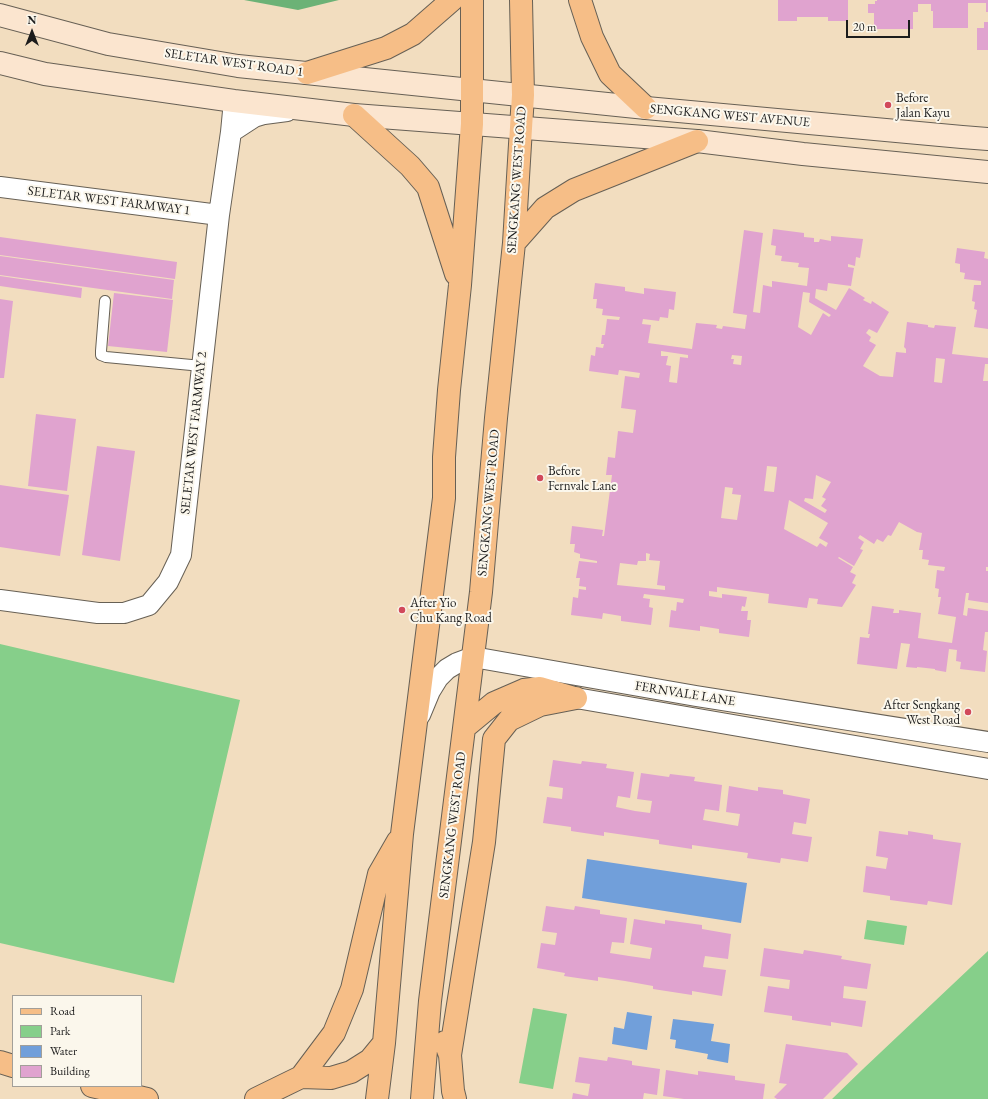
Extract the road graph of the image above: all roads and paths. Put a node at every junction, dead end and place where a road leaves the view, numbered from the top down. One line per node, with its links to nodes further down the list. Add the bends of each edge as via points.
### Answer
1 (452, 0): 7 (main road, via 413,34 386,48)
2 (472, 0): 8 (main road)
3 (521, 0): 9 (main road, SENGKANG WEST ROAD)
4 (580, 0): 11 (main road, via 592,37 610,74)
5 (0, 15): 7 (main road, SELETAR WEST ROAD 1, via 108,44 238,66)
6 (0, 62): 10 (main road, via 45,74)
7 (307, 73): 8 (main road, SELETAR WEST ROAD 1)
8 (472, 90): 9 (main road, SENGKANG WEST AVENUE); 14 (main road)
9 (523, 95): 11 (main road, SENGKANG WEST AVENUE); 15 (main road, SENGKANG WEST ROAD)
10 (234, 101): 12 (main road); 16 (street, SELETAR WEST FARMWAY 2)
11 (646, 108): 17 (main road, SENGKANG WEST AVENUE)
12 (305, 109): 13 (main road); 16 (street, via 254,117)
13 (354, 115): 14 (main road); 23 (main road, via 410,166 428,187)
14 (472, 124): 15 (main road); 23 (main road)
15 (521, 128): 18 (main road); 22 (main road, SENGKANG WEST ROAD)
16 (231, 132): 21 (street, SELETAR WEST FARMWAY 2)
17 (988, 139)
18 (697, 141): 19 (main road); 22 (main road, via 574,190 545,208)
19 (988, 172)
20 (0, 187): 21 (street, SELETAR WEST FARMWAY 1)
21 (218, 215): 25 (street, SELETAR WEST FARMWAY 2)
22 (514, 243): 27 (main road, SENGKANG WEST ROAD)
23 (460, 285): 31 (main road, via 449,390 444,498)
24 (105, 301): 25 (lane, via 101,355)
25 (202, 366): 26 (street, SELETAR WEST FARMWAY 2, via 181,555 168,582 149,605 124,613 98,613)
26 (0, 600)
27 (473, 657): 28 (street, FERNVALE LANE); 31 (street, via 447,669 438,678); 32 (main road, SENGKANG WEST ROAD)
28 (696, 696): 30 (street); 33 (street, FERNVALE LANE)
29 (576, 698): 30 (street, FERNVALE LANE); 32 (main road, via 540,688 524,690 494,703); 38 (main road, via 540,705 509,720 494,739 484,842)
30 (694, 719): 34 (street, FERNVALE LANE)
31 (416, 724): 35 (main road)
32 (465, 727): 36 (main road, SENGKANG WEST ROAD)
33 (988, 742)
34 (988, 769)
35 (402, 834): 37 (main road); 41 (main road, via 379,874 352,989 334,1033)
36 (430, 1001): 38 (main road); 46 (main road, SENGKANG WEST ROAD)
37 (384, 1043): 41 (main road, via 370,1060 351,1072 330,1078); 45 (main road)
38 (450, 1055): 47 (main road)
39 (0, 1062): 40 (main road)
40 (12, 1066)
41 (302, 1077): 44 (main road)
42 (96, 1087): 43 (main road)
43 (147, 1099)
44 (256, 1099)
45 (377, 1099)
46 (422, 1099)
47 (455, 1099)

